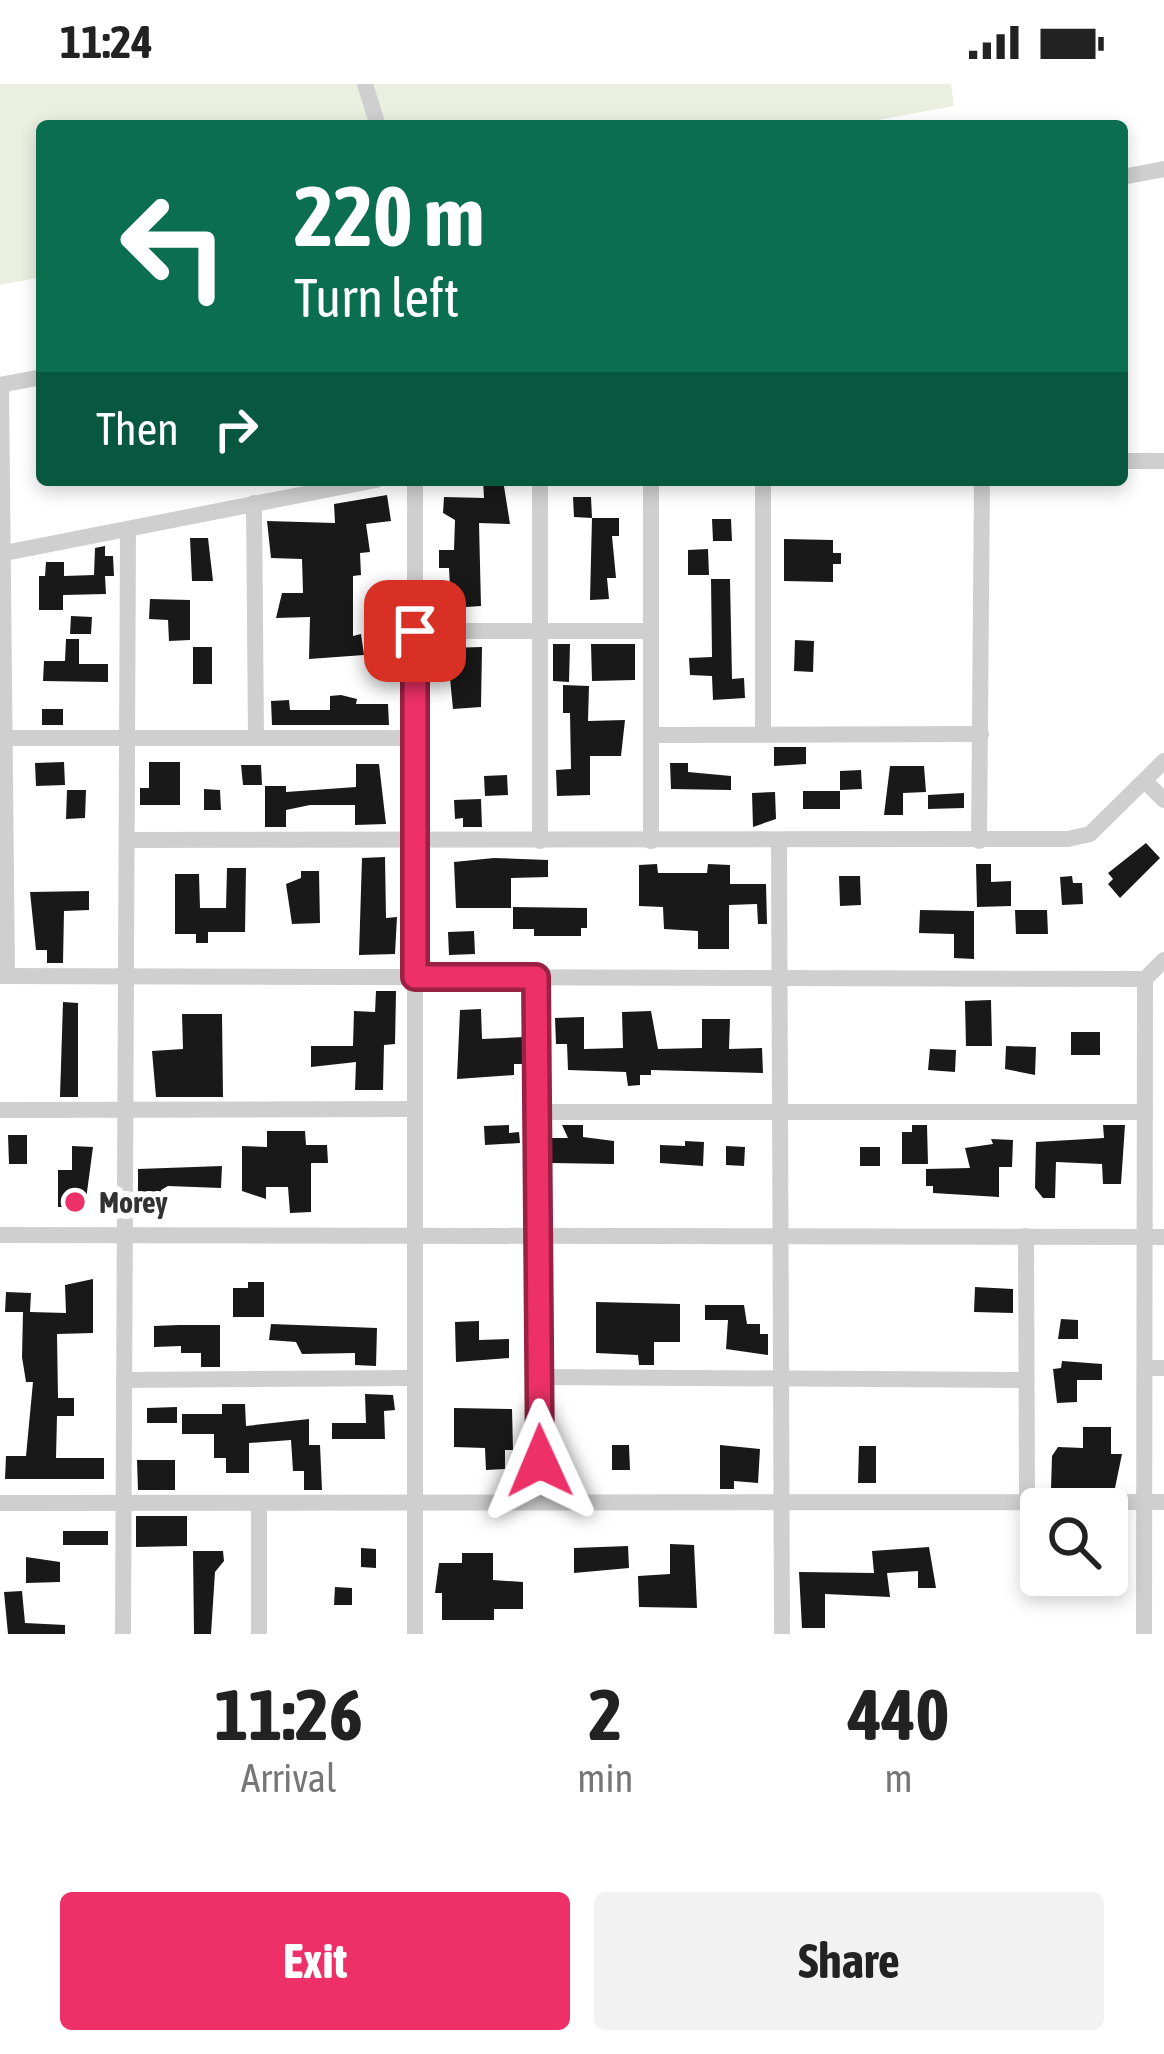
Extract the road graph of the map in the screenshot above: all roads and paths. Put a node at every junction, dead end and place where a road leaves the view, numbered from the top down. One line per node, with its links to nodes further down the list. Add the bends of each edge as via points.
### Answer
1 (365, 84): 2 (street)
2 (376, 120)
3 (1164, 169): 4 (street)
4 (1128, 176)
5 (36, 378): 6 (street)
6 (1, 385): 17 (street)
7 (1128, 461): 8 (street)
8 (1164, 461)
9 (344, 486): 15 (street)
10 (415, 486): 18 (street)
11 (539, 486): 19 (street)
12 (651, 486): 20 (street)
13 (764, 486): 21 (street)
14 (982, 486): 22 (street)
15 (254, 503): 16 (street); 26 (street)
16 (128, 529): 17 (street); 24 (street)
17 (1, 554): 25 (street)
18 (415, 631): 19 (street); 27 (street)
19 (539, 631): 20 (street); 36 (street)
20 (651, 631): 23 (street)
21 (763, 734): 22 (street); 23 (street)
22 (981, 734): 35 (street)
23 (652, 735): 33 (street)
24 (127, 737): 25 (street); 26 (street); 31 (street)
25 (4, 738): 38 (street)
26 (256, 738): 27 (street)
27 (415, 738): 32 (street)
28 (1164, 761): 29 (street)
29 (1145, 781): 30 (street); 35 (street, via 1082,837)
30 (1164, 800)
31 (127, 840): 32 (street); 39 (street)
32 (415, 841): 36 (street); 40 (street)
33 (652, 841): 34 (street); 36 (street)
34 (779, 841): 35 (street); 42 (street)
35 (980, 841)
36 (539, 842)
37 (1164, 960): 43 (street)
38 (4, 976): 39 (street)
39 (126, 976): 40 (street); 46 (street)
40 (415, 977): 41 (street); 44 (street)
41 (536, 977): 42 (street); 48 (street)
42 (780, 978): 43 (street); 47 (street)
43 (1145, 979): 49 (street)
44 (415, 1109): 46 (street); 52 (street)
45 (0, 1110): 46 (street)
46 (125, 1110): 51 (street)
47 (780, 1111): 48 (street); 49 (street); 54 (street)
48 (536, 1112): 53 (street)
49 (1145, 1112): 56 (street)
50 (0, 1235): 51 (street)
51 (125, 1235): 52 (street); 62 (street)
52 (415, 1236): 53 (street); 60 (street)
53 (539, 1236): 54 (street); 59 (street)
54 (781, 1236): 55 (street); 61 (street)
55 (1026, 1236): 56 (street); 63 (street)
56 (1154, 1237): 57 (street)
57 (1144, 1368): 58 (street); 70 (street)
58 (1164, 1368)
59 (539, 1377): 61 (street); 66 (street)
60 (415, 1378): 62 (street); 65 (street)
61 (782, 1378): 63 (street); 67 (street)
62 (124, 1380): 73 (street)
63 (1026, 1380): 64 (street)
64 (1027, 1488)
65 (416, 1502): 66 (street); 74 (street); 77 (street)
66 (541, 1502): 67 (street)
67 (782, 1502): 68 (street); 78 (street)
68 (1020, 1502)
69 (1128, 1502): 70 (street)
70 (1144, 1502): 71 (street); 79 (street)
71 (1164, 1502)
72 (0, 1503): 73 (street)
73 (124, 1503): 74 (street); 75 (street)
74 (259, 1503): 76 (street)
75 (123, 1634)
76 (259, 1634)
77 (416, 1634)
78 (782, 1634)
79 (1144, 1634)

